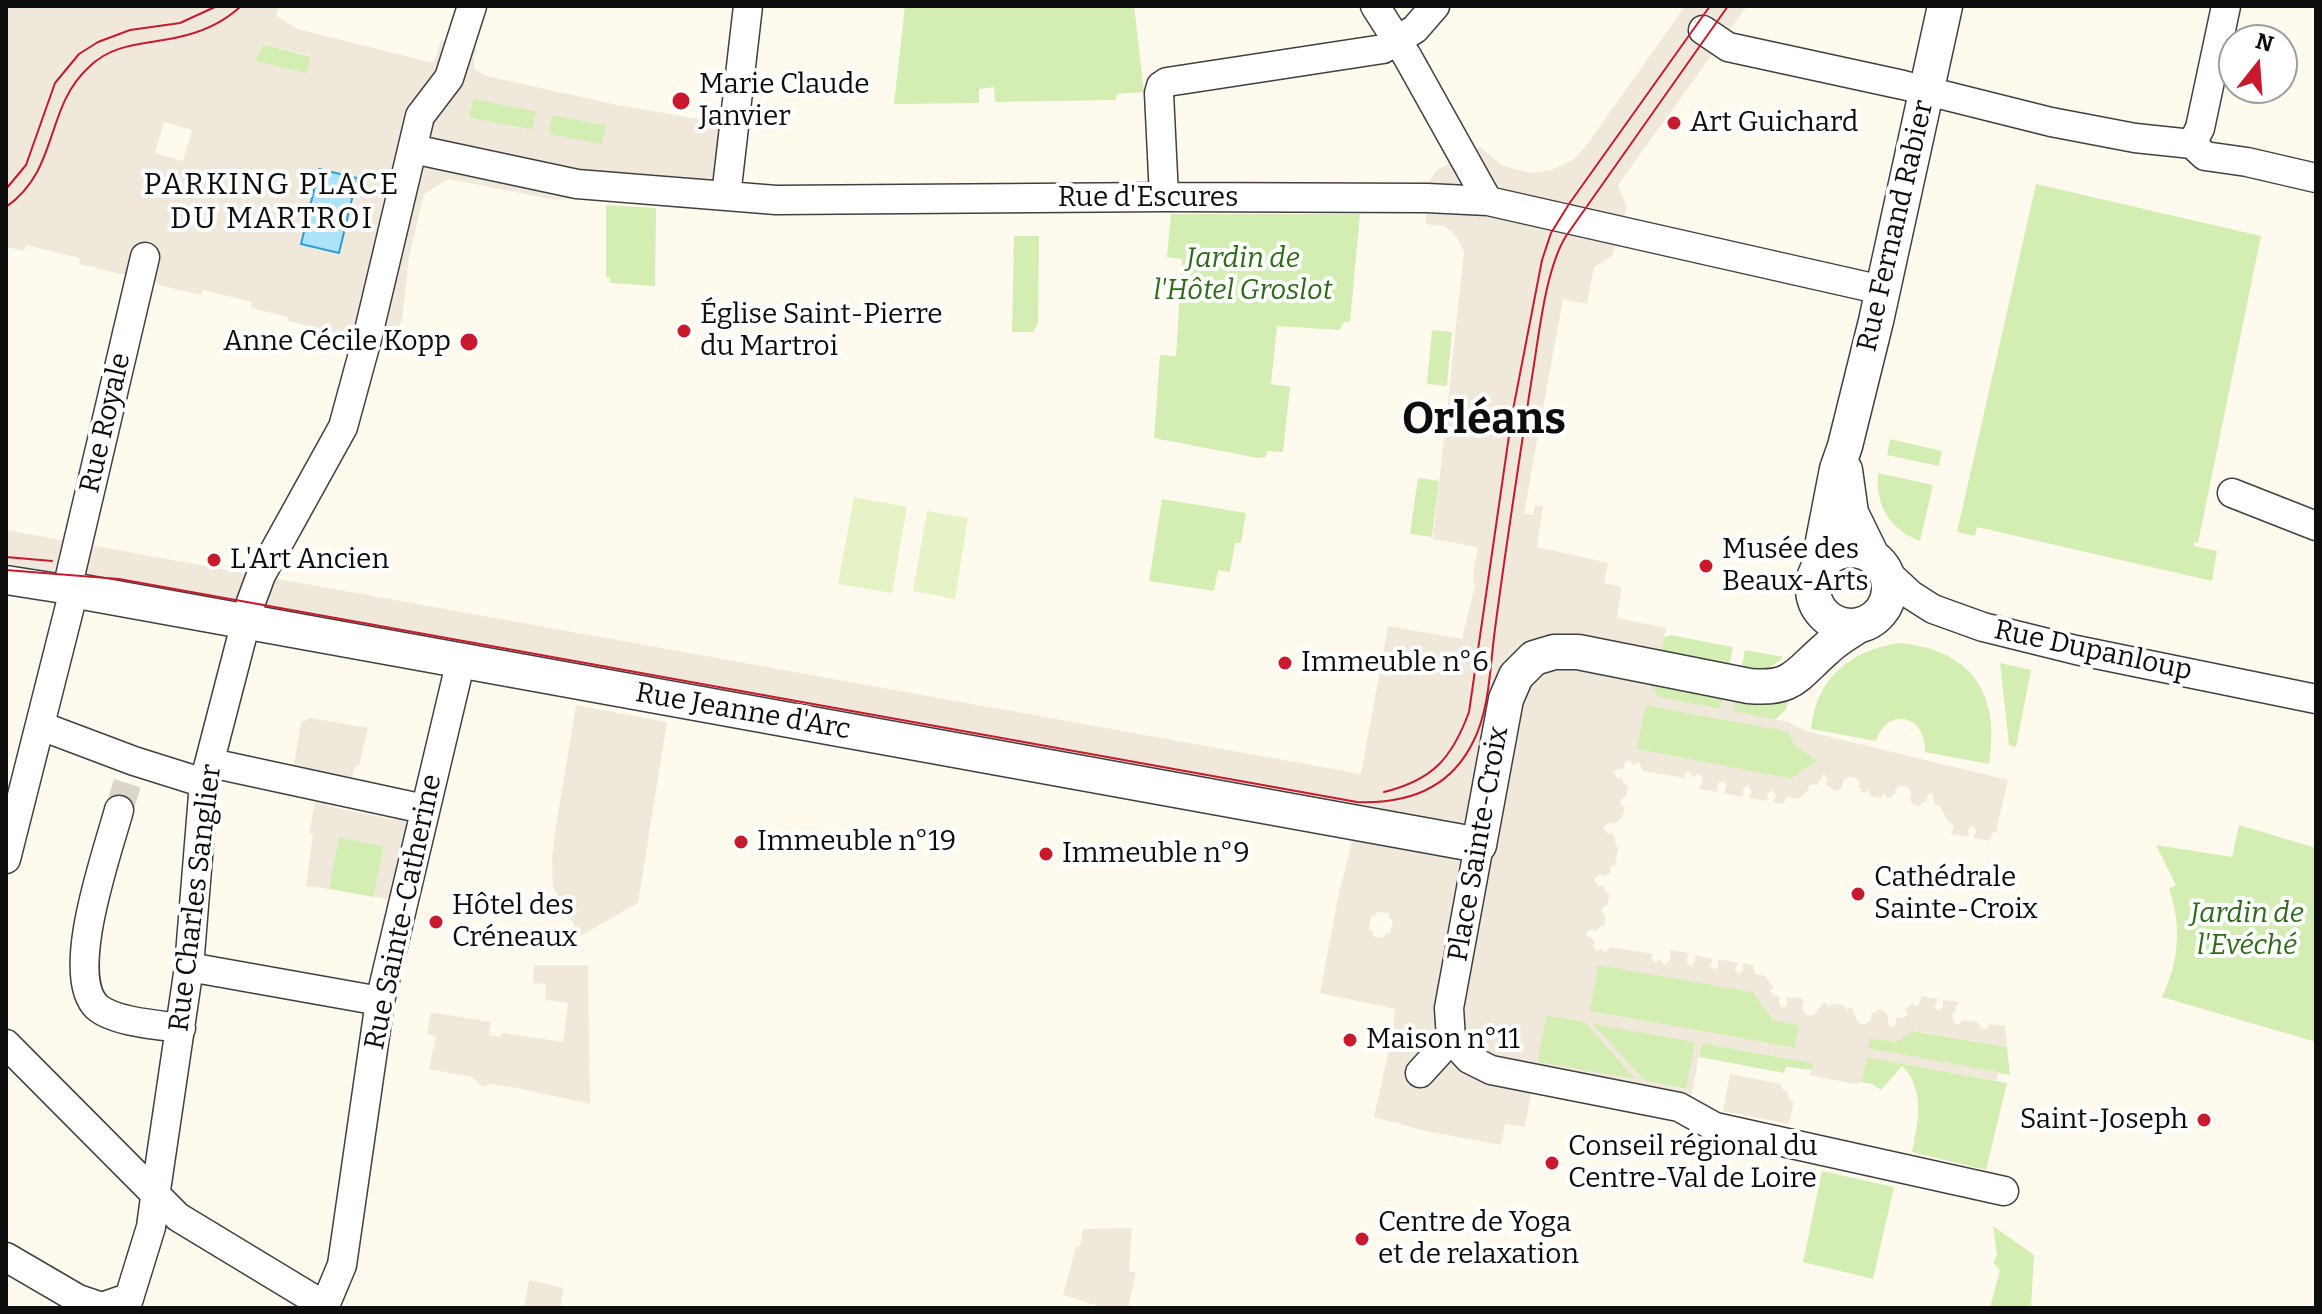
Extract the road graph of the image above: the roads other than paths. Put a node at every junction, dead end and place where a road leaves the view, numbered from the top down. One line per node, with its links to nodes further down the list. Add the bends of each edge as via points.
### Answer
1 (472, 6): 10 (street, Rue Charles Sanglier, via 449,78 420,116)
2 (748, 6): 13 (street)
3 (1375, 6): 8 (street)
4 (1435, 6): 8 (street)
5 (1945, 6): 9 (street, Rue Fernand Rabier)
6 (2226, 6): 11 (street)
7 (1703, 30): 9 (street, via 1728,47)
8 (1397, 41): 14 (street, via 1383,49 1161,86); 15 (street)
9 (1926, 93): 11 (street); 17 (street, Rue Fernand Rabier)
10 (413, 149): 13 (street, Rue d'Escures, via 577,184); 25 (street, Rue Charles Sanglier, via 343,427 261,575)
11 (2198, 150): 12 (street)
12 (2316, 178)
13 (726, 196): 14 (street, Rue d'Escures)
14 (1164, 197): 15 (street, Rue d'Escures)
15 (1488, 201): 17 (street, Rue d'Escures)
16 (145, 257): 24 (street, Rue Royale)
17 (1882, 290): 18 (street, Rue Fernand Rabier)
18 (1845, 446): 21 (street, Rue Fernand Rabier, via 1848,499); 23 (street, Rue Fernand Rabier)
19 (2232, 493): 20 (street)
20 (2316, 526)
21 (1878, 563): 23 (street, via 1850,550 1838,552); 26 (street, via 1889,582 1885,606); 29 (street, Rue Dupanloup, via 1933,609 1983,627)
22 (6, 580): 24 (street, Rue Jeanne d'Arc)
23 (1816, 582): 26 (street, via 1819,608 1836,623); 28 (street, Rue Fernand Rabier, via 1795,660)
24 (75, 591): 25 (street, Rue Jeanne d'Arc); 30 (street, Rue Royale)
25 (246, 621): 27 (street, Rue Jeanne d'Arc); 31 (street, Rue Charles Sanglier)
26 (1858, 626): 28 (street, via 1795,680)
27 (461, 660): 32 (street, Rue Sainte-Catherine); 34 (street, Rue Jeanne d'Arc)
28 (1779, 684): 34 (street, Place Sainte-Croix, via 1749,686 1578,652 1534,658 1516,676 1506,699)
29 (2316, 699)
30 (41, 726): 31 (street, via 132,768); 35 (street, Rue Royale)
31 (208, 773): 32 (street); 36 (street, Rue Charles Sanglier)
32 (424, 809): 37 (street, Rue Sainte-Catherine)
33 (119, 810): 38 (street, via 84,943 84,983 97,1006 115,1016)
34 (1479, 845): 39 (street, Place Sainte-Croix, via 1449,1008)
35 (6, 859)
36 (189, 967): 37 (street); 38 (street, Rue Charles Sanglier)
37 (380, 1001): 46 (street, Rue Sainte-Catherine, via 342,1265)
38 (181, 1028): 43 (street, Rue Charles Sanglier)
39 (1451, 1039): 41 (street); 42 (street, via 1469,1059 1491,1070 1679,1107 1715,1127)
40 (6, 1044): 43 (street)
41 (1420, 1073)
42 (2004, 1191)
43 (155, 1197): 45 (street, Rue Charles Sanglier); 46 (street, via 178,1217)
44 (6, 1257): 45 (street, via 78,1299 102,1307)
45 (127, 1303)
46 (324, 1307)

